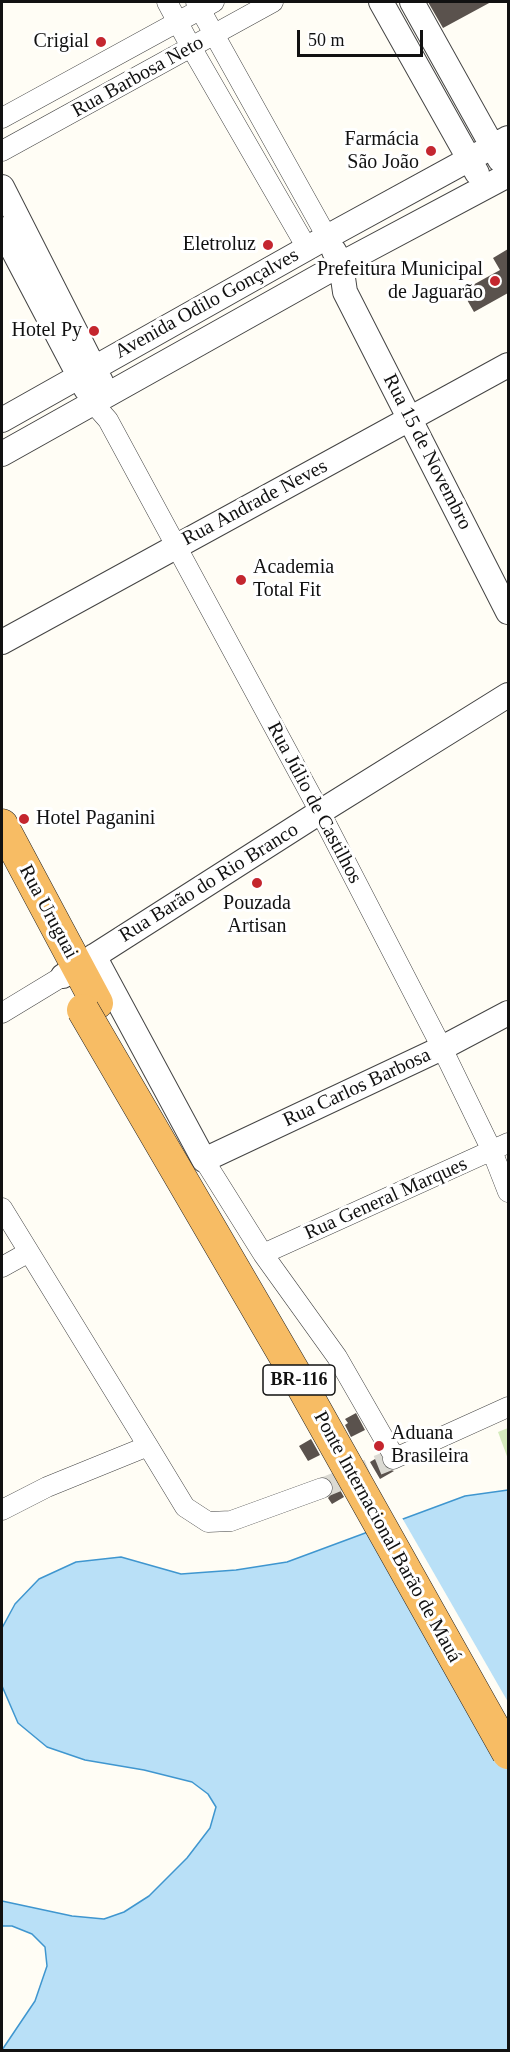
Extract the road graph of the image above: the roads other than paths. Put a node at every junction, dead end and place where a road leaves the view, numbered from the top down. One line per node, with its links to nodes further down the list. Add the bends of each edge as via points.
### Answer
1 (167, 2): 6 (street, Rua 15 de Novembro)
2 (273, 2): 7 (street, Rua Barbosa Neto)
3 (381, 2): 10 (street)
4 (412, 2): 9 (street)
5 (203, 4): 6 (street, Rua Barbosa Neto); 7 (street, Rua 15 de Novembro)
6 (177, 21): 8 (street, Rua 15 de Novembro); 11 (street, Rua Barbosa Neto)
7 (214, 35): 8 (street, Rua Barbosa Neto); 19 (street, Rua 15 de Novembro)
8 (191, 47): 13 (street, Rua Barbosa Neto); 19 (street, Rua 15 de Novembro)
9 (468, 102): 10 (street); 12 (street)
10 (445, 117): 14 (street)
11 (2, 118)
12 (501, 143): 14 (street, Avenida Odilo Gonçalves); 15 (street)
13 (2, 151)
14 (469, 160): 17 (street); 19 (street, Avenida Odilo Gonçalves)
15 (508, 175): 17 (street, Avenida Odilo Gonçalves)
16 (2, 187): 22 (street, Rua Júlio de Castilhos)
17 (485, 188): 20 (street, Avenida Odilo Gonçalves)
18 (2, 229): 22 (street, Rua Júlio de Castilhos)
19 (317, 243): 20 (street, Rua 15 de Novembro); 22 (street, Avenida Odilo Gonçalves)
20 (332, 269): 23 (street, Avenida Odilo Gonçalves); 24 (street, Rua 15 de Novembro)
21 (508, 365): 24 (street, Rua Andrade Neves)
22 (87, 371): 23 (street, Rua Júlio de Castilhos); 25 (street, Avenida Odilo Gonçalves)
23 (103, 406): 26 (street, Avenida Odilo Gonçalves); 27 (street, Rua Júlio de Castilhos)
24 (410, 419): 27 (street, Rua Andrade Neves); 28 (street, Rua 15 de Novembro)
25 (2, 420)
26 (2, 454)
27 (175, 546): 29 (street, Rua Andrade Neves); 31 (street, Rua Júlio de Castilhos)
28 (508, 612)
29 (2, 642)
30 (508, 695): 31 (street, Rua Barão do Rio Branco)
31 (320, 812): 34 (street, Rua Barão do Rio Branco); 38 (street, Rua Júlio de Castilhos)
32 (2, 825): 34 (highway, Rua Uruguai / BR-116)
33 (2, 862): 34 (highway, Rua Uruguai / BR-116)
34 (78, 966): 35 (highway, BR-116); 36 (street, Rua Barão do Rio Branco); 40 (street)
35 (90, 1007): 50 (highway, Ponte Internacional Barão de Mauá / BR-116); 51 (highway, Ponte Internacional Barão de Mauá / BR-116, bridge)
36 (2, 1013)
37 (508, 1013): 38 (street, Rua Carlos Barbosa)
38 (442, 1048): 39 (street, Rua Júlio de Castilhos); 40 (street, Rua Carlos Barbosa)
39 (500, 1147): 41 (street, Rua Júlio de Castilhos); 44 (street, Rua General Marques)
40 (204, 1160): 44 (street)
41 (508, 1192)
42 (2, 1208): 43 (street)
43 (29, 1252): 45 (street); 47 (street)
44 (263, 1254): 46 (street, via 338,1357 394,1459)
45 (2, 1267)
46 (508, 1407)
47 (148, 1446): 48 (street, via 185,1508 208,1522 231,1521); 49 (street)
48 (322, 1488)
49 (2, 1510)
50 (508, 1724)
51 (508, 1753)

